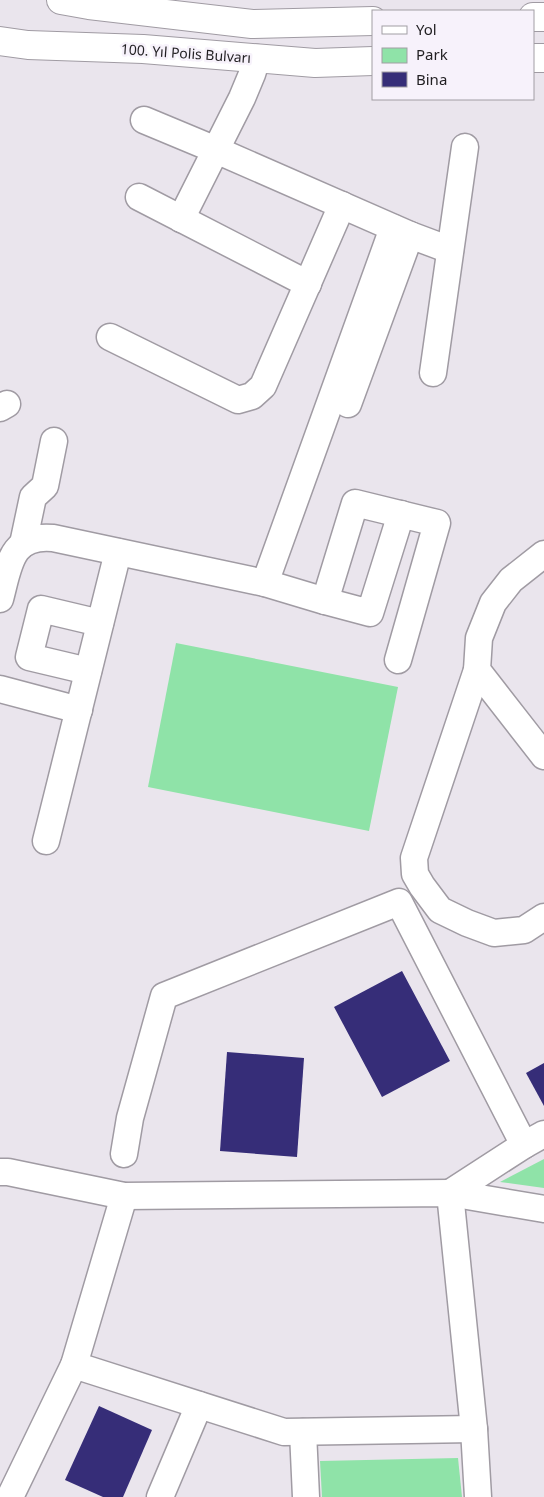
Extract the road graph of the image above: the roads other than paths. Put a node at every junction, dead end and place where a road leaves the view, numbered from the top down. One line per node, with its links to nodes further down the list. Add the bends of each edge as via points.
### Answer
1 (61, 0): 2 (main road, via 252,24)
2 (372, 21)
3 (0, 41): 4 (main road, 100. Yıl Polis Bulvarı)
4 (28, 45): 5 (main road, 100. Yıl Polis Bulvarı); 6 (main road)
5 (257, 58): 7 (main road, 100. Yıl Polis Bulvarı, via 315,63); 10 (street, via 242,98)
6 (0, 61)
7 (372, 61)
8 (144, 120): 10 (street)
9 (465, 147): 15 (street)
10 (216, 150): 12 (street); 13 (street)
11 (139, 197): 13 (street)
12 (342, 205): 14 (street); 16 (street)
13 (181, 219): 16 (street)
14 (401, 232): 15 (street); 24 (street, via 344,416 317,436)
15 (450, 250): 18 (street)
16 (308, 284): 17 (street, via 263,386 245,399 238,400)
17 (110, 336)
18 (433, 373)
19 (54, 441): 21 (street, via 45,486 48,499)
20 (401, 514): 26 (street, via 370,612); 26 (street, via 355,503); 28 (street, via 437,523)
21 (33, 541): 22 (street, via 53,538); 25 (street, via 16,550 11,558)
22 (118, 552): 24 (street); 27 (street)
23 (544, 554): 29 (street, via 511,580 492,603 479,638)
24 (265, 583): 26 (street)
25 (0, 599)
26 (325, 601)
27 (100, 623): 30 (street); 30 (street, via 41,609 29,657)
28 (398, 660)
29 (477, 670): 33 (street); 35 (street, via 414,858 415,874 440,910 494,933 524,930)
30 (88, 672): 32 (street)
31 (0, 689): 32 (street)
32 (78, 710): 34 (street)
33 (544, 756)
34 (46, 841)
35 (544, 918)
36 (534, 1140): 37 (street, via 399,902 164,996 130,1118); 39 (street)
37 (124, 1154)
38 (3, 1178): 40 (street)
39 (450, 1193): 40 (street); 41 (street); 44 (street)
40 (124, 1196): 42 (street)
41 (544, 1208)
42 (74, 1365): 43 (street); 46 (street)
43 (199, 1405): 45 (street, via 284,1432); 47 (street)
44 (474, 1429): 45 (street); 49 (street)
45 (303, 1432): 48 (street)
46 (10, 1497)
47 (160, 1497)
48 (306, 1497)
49 (478, 1497)

